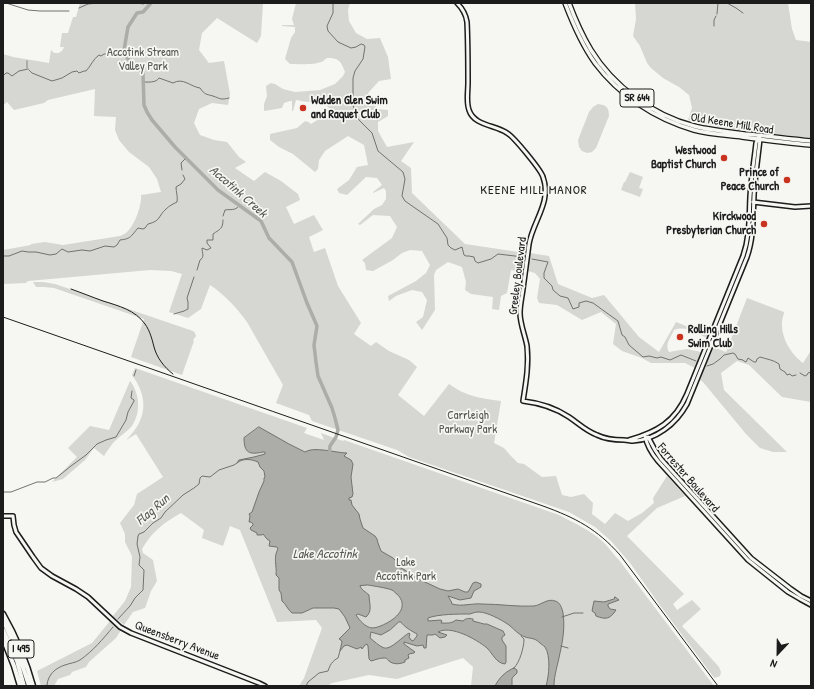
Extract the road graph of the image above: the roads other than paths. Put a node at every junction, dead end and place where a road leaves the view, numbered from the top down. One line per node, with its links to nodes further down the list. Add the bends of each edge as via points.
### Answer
1 (457, 3): 9 (street, Greeley Boulevard, via 467,22 469,111 482,123 511,136 544,180 545,198 530,239 520,308 528,356 523,400 554,408 598,436 612,440)
2 (565, 3): 4 (main road, Old Keene Mill Road / SR 644, via 578,35 594,62 631,99 647,110 687,128 714,134)
3 (569, 3): 4 (main road, Old Keene Mill Road / SR 644, via 581,32 598,60 615,80 640,101 666,116 693,126)
4 (759, 138): 5 (main road, Old Keene Mill Road / SR 644); 6 (main road, Old Keene Mill Road / SR 644); 7 (street, via 751,182)
5 (811, 141)
6 (811, 145)
7 (752, 202): 8 (street, via 796,207); 9 (street, via 753,233 748,253 691,396 673,422 661,432)
8 (811, 206)
9 (646, 437): 11 (street, Forrester Boulevard, via 661,459 751,558 791,589); 12 (street, Forrester Boulevard, via 651,452 658,461 748,560 788,592)
10 (3, 516): 21 (street, Queensberry Avenue, via 13,516 16,532 41,568 88,597 123,629)
11 (811, 600)
12 (811, 605)
13 (3, 614): 20 (highway, I 495, via 20,648)
14 (3, 620): 19 (highway, I 495, via 18,652)
15 (3, 630): 18 (highway, I 495, via 17,661)
16 (3, 638): 17 (highway, I 495)
17 (20, 686)
18 (24, 686)
19 (28, 686)
20 (32, 686)
21 (265, 686)

